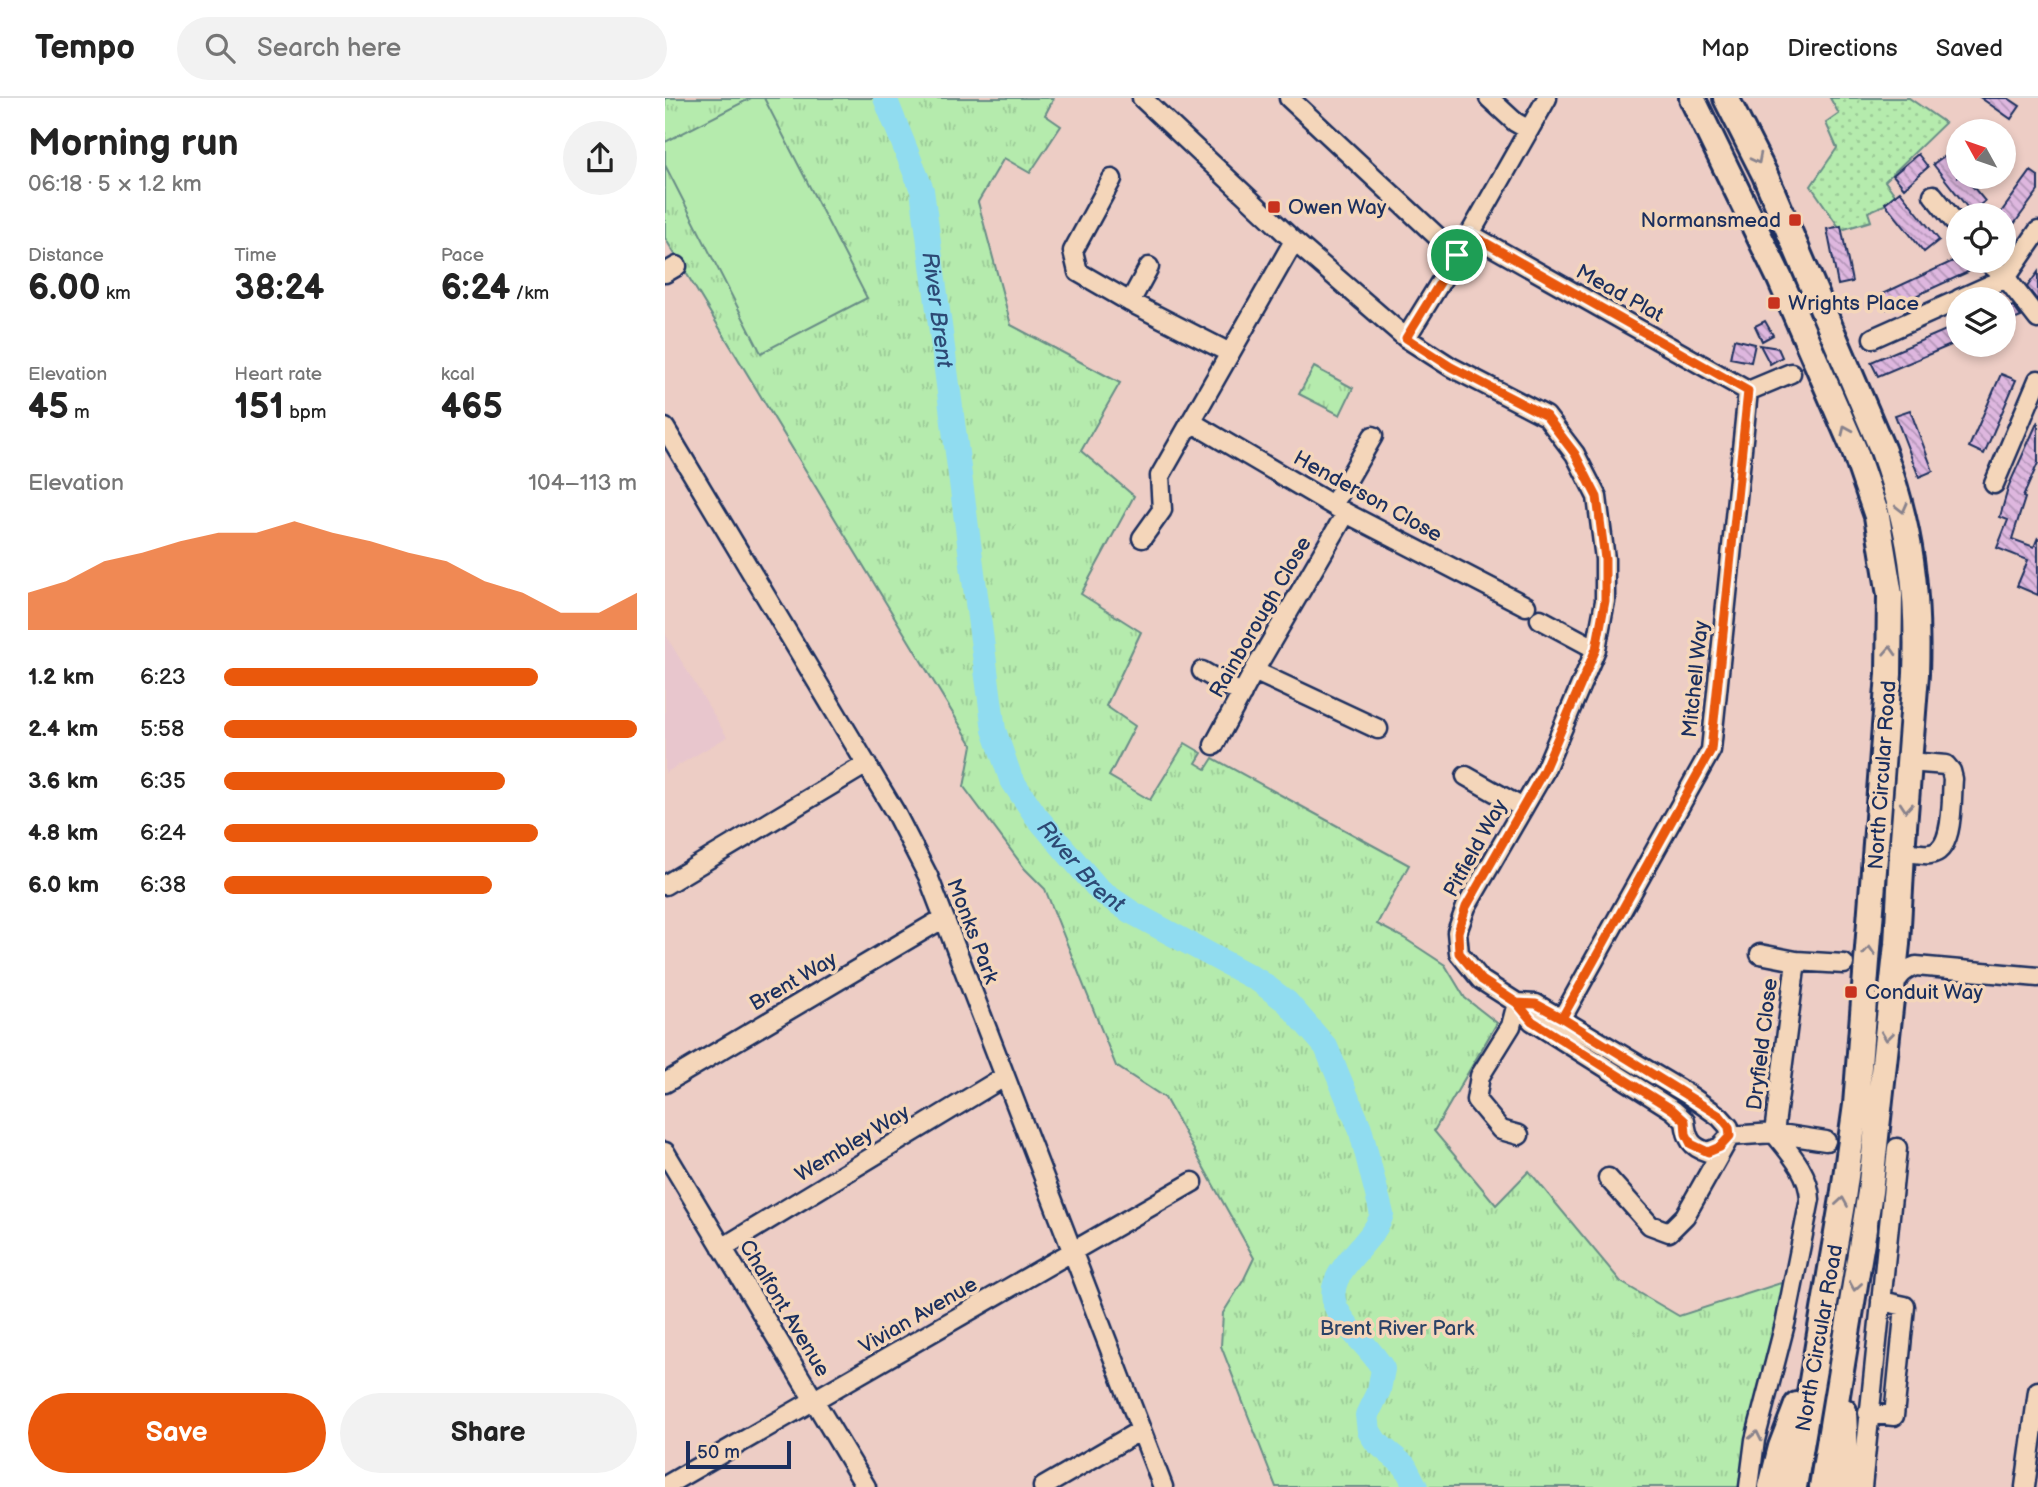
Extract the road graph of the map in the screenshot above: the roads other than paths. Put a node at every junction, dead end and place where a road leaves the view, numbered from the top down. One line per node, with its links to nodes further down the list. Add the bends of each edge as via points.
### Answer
1 (1142, 98): 13 (street, Pitfield Way)
2 (1489, 98): 7 (street)
3 (1547, 98): 7 (street)
4 (1692, 98): 69 (highway, North Circular Road, one-way to 4, via 1856,1105 1889,674 1890,595 1877,516 1858,458 1780,279)
5 (1726, 98): 42 (highway, North Circular Road, one-way to 42, via 1770,188 1898,492 1915,576 1918,626)
6 (1297, 101): 14 (street)
7 (1529, 130): 12 (street)
8 (1112, 179): 19 (street, via 1073,251 1078,272)
9 (1933, 195): 10 (street)
10 (1946, 211)
11 (2038, 231): 17 (street)
12 (1470, 234): 14 (street); 27 (street, Mead Plat)
13 (1294, 241): 22 (street, Pitfield Way); 24 (street)
14 (1457, 255): 22 (street)
15 (1149, 267): 19 (street)
16 (2000, 273): 17 (street)
17 (2006, 278): 18 (street); 21 (street)
18 (1987, 287)
19 (1131, 302): 24 (street)
20 (1946, 306): 23 (street)
21 (2038, 319)
22 (1406, 338): 36 (street, Pitfield Way, via 1546,416 1575,454 1597,497 1605,559 1605,601)
23 (1873, 338)
24 (1228, 352): 28 (street)
25 (1791, 373): 27 (street)
26 (2038, 380): 31 (street)
27 (1748, 391): 55 (street, Mitchell Way, via 1711,750)
28 (1191, 422): 32 (street, Henderson Close); 33 (street, via 1160,475 1161,510)
29 (665, 428): 43 (street, Monks Park)
30 (1373, 436): 32 (street, Rainborough Close)
31 (1994, 484)
32 (1340, 509): 34 (street, Henderson Close); 38 (street, Rainborough Close)
33 (1142, 538)
34 (1526, 606)
35 (1540, 620): 36 (street)
36 (1596, 649): 45 (street, Pitfield Way)
37 (1202, 671): 39 (street)
38 (1254, 671): 39 (street, Rainborough Close); 40 (street)
39 (1242, 694): 41 (street, Rainborough Close)
40 (1378, 729)
41 (1214, 745)
42 (1909, 762): 46 (highway, North Circular Road, one-way to 46); 46 (street, via 1946,765 1953,779 1945,845 1930,854)
43 (865, 765): 47 (street); 48 (street, Monks Park, via 912,842)
44 (1466, 776): 45 (street)
45 (1523, 808): 54 (street, Pitfield Way, via 1466,907 1458,932 1459,953 1482,980)
46 (1902, 852): 53 (highway, North Circular Road)
47 (665, 885)
48 (944, 918): 56 (street, Monks Park); 57 (street, Brent Way)
49 (1760, 954): 50 (street, Dryfield Close)
50 (1796, 961): 51 (street, Dryfield Close); 58 (street, Dryfield Close)
51 (1844, 964)
52 (2038, 977): 53 (street, via 1916,966 1906,969)
53 (1893, 986): 70 (highway, North Circular Road, one-way to 70, via 1870,1192)
54 (1517, 1003): 55 (street, Pitfield Way, via 1536,1004); 59 (street, via 1511,1026 1480,1076 1476,1100 1501,1130); 60 (street, via 1532,1021 1673,1110 1685,1121 1686,1134 1697,1149 1708,1152)
55 (1562, 1018): 60 (street, Pitfield Way, via 1720,1116)
56 (1004, 1077): 66 (street, Wembley Way); 67 (street, Monks Park)
57 (665, 1083)
58 (1774, 1133): 60 (street); 61 (street); 79 (street, one-way to 58, via 1755,1440 1786,1320 1810,1199 1800,1168)
59 (1519, 1135)
60 (1730, 1136): 64 (street, via 1685,1216 1669,1232 1650,1224)
61 (1826, 1141)
62 (1898, 1148): 68 (street)
63 (665, 1152): 66 (street, Chalfont Avenue)
64 (1608, 1178)
65 (1193, 1182): 67 (street, Vivian Avenue)
66 (722, 1248): 72 (street, Chalfont Avenue)
67 (1072, 1252): 72 (street, Vivian Avenue); 74 (street, Monks Park)
68 (1881, 1301): 73 (street); 73 (street, via 1905,1306 1894,1416)
69 (1814, 1366): 80 (highway); 81 (highway, North Circular Road)
70 (1842, 1369): 82 (highway, North Circular Road); 83 (highway)
71 (2038, 1391): 85 (street)
72 (814, 1400): 75 (street, Vivian Avenue); 76 (street, Chalfont Avenue)
73 (1868, 1413): 84 (street)
74 (1141, 1430): 77 (street); 78 (street, Monks Park)
75 (665, 1486)
76 (866, 1487)
77 (1043, 1487)
78 (1163, 1487)
79 (1749, 1487)
80 (1770, 1487)
81 (1794, 1487)
82 (1822, 1487)
83 (1843, 1487)
84 (1861, 1487)
85 (2025, 1487)

